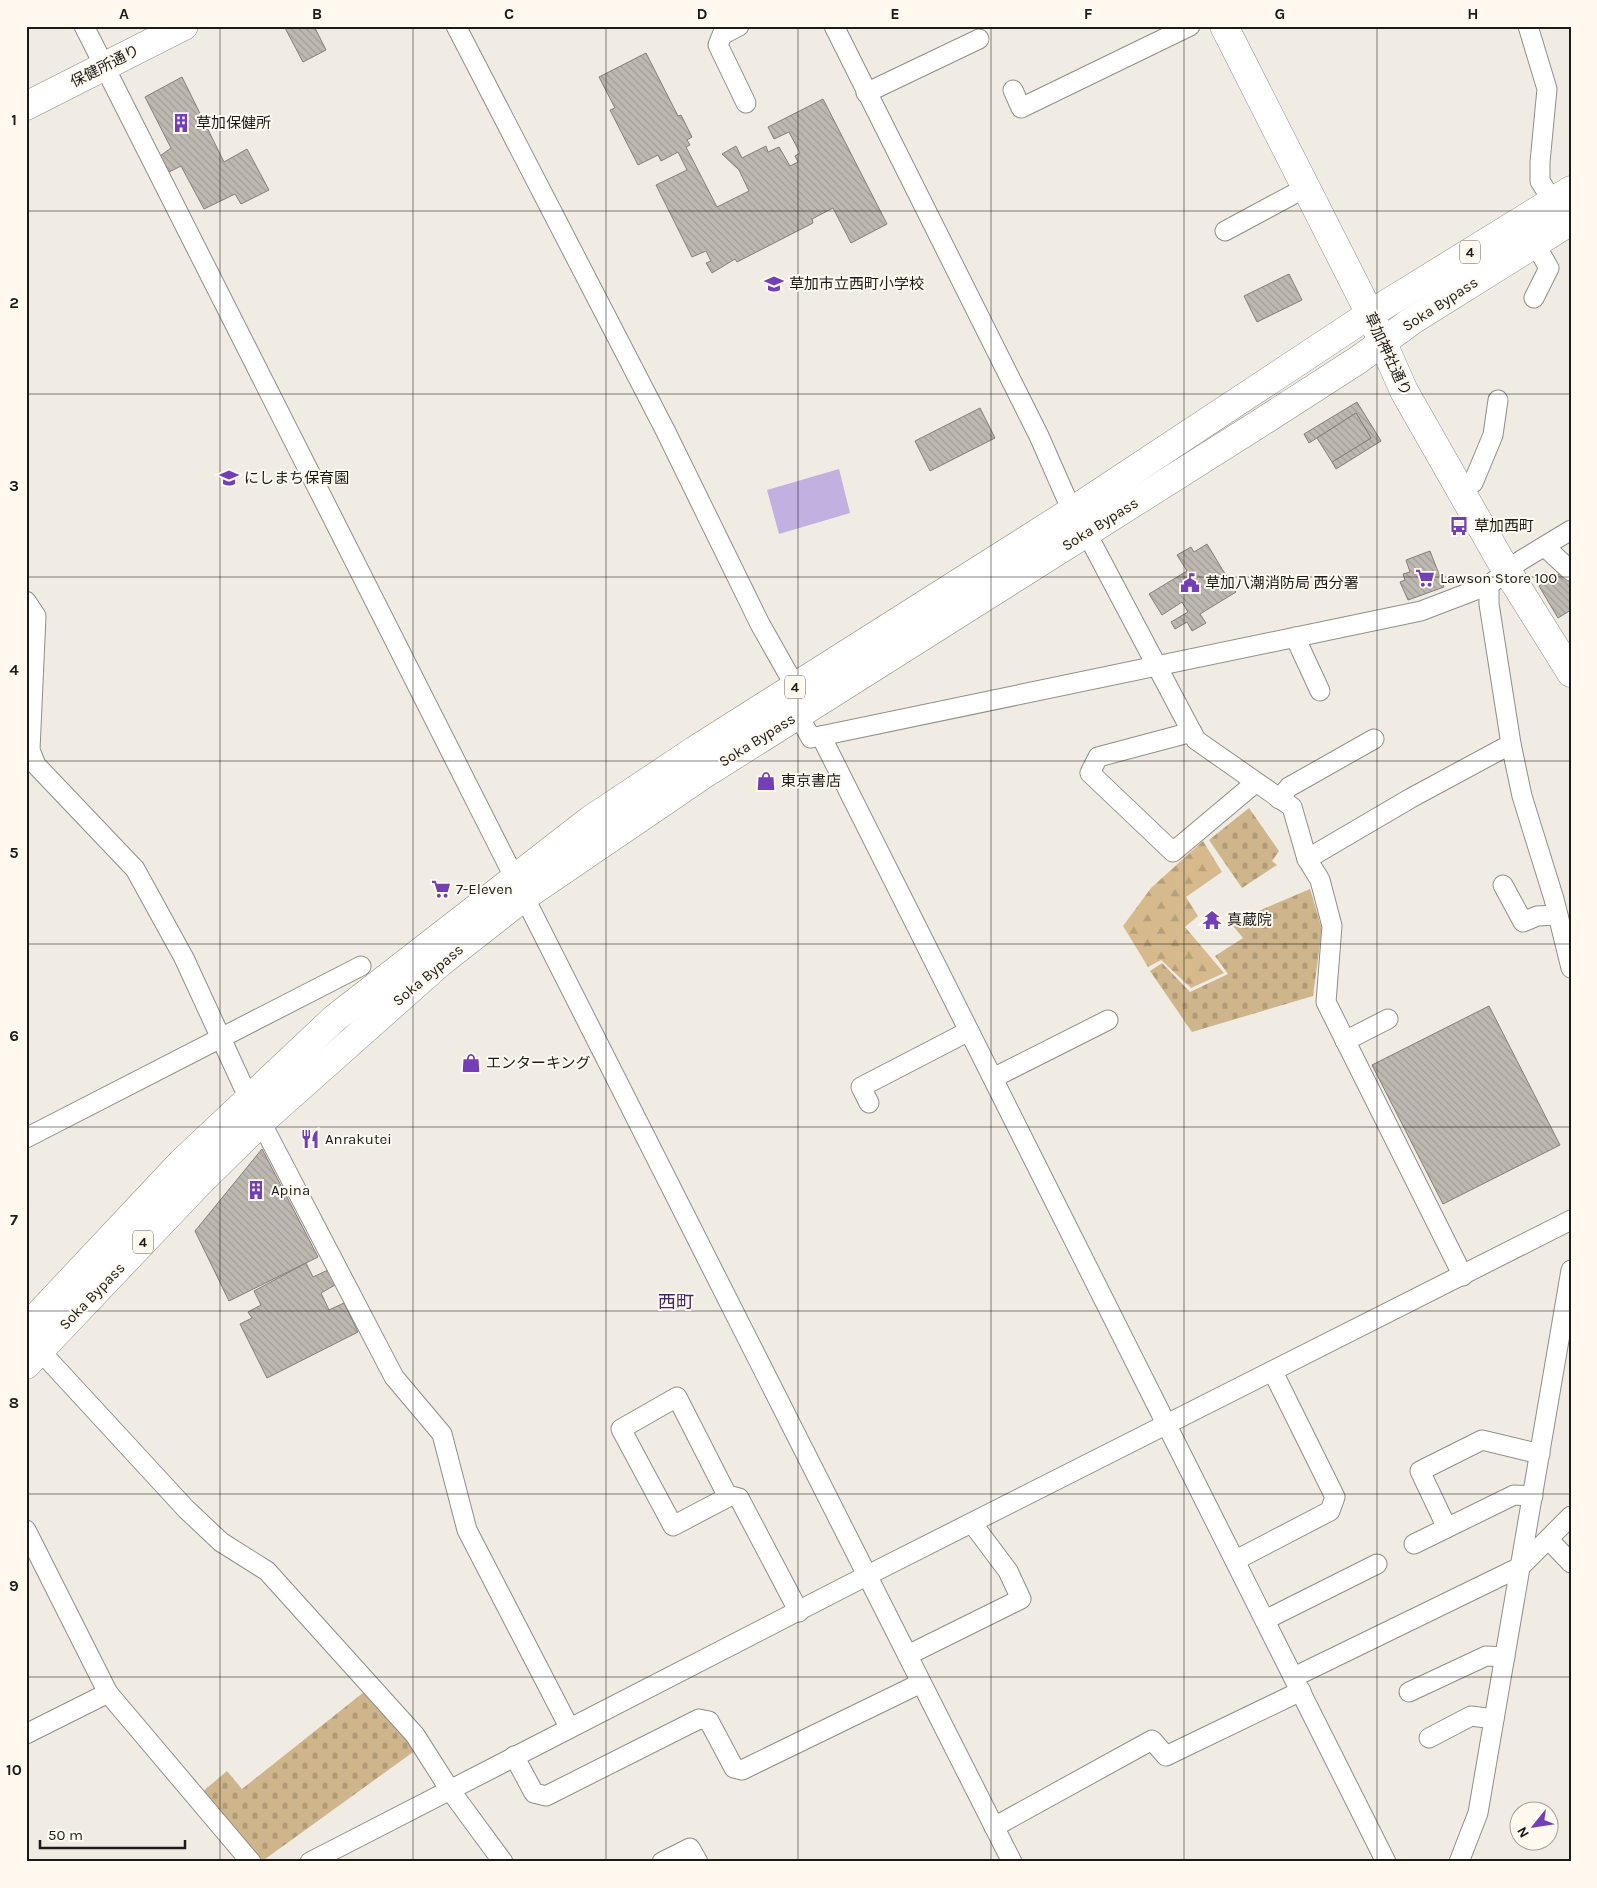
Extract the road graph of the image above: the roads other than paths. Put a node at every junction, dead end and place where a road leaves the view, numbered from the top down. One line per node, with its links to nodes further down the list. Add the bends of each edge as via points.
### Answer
1 (84, 26): 10 (street)
2 (184, 26): 10 (main road, 保健所通り)
3 (456, 26): 33 (street, via 661,422 760,624)
4 (740, 26): 13 (street, via 722,35 718,45)
5 (834, 26): 12 (street)
6 (1190, 26): 11 (street, via 1022,108)
7 (1224, 26): 15 (main road, 草加神社通り)
8 (1528, 26): 16 (street, via 1547,89 1540,181)
9 (979, 39): 12 (street)
10 (104, 67): 14 (main road, 保健所通り); 44 (street)
11 (1013, 90)
12 (866, 93): 24 (street)
13 (746, 103)
14 (26, 106)
15 (1305, 188): 17 (street); 20 (main road, 草加神社通り)
16 (1565, 204): 18 (main road, Soka Bypass / 4); 20 (main road, Soka Bypass / 4)
17 (1225, 231)
18 (1535, 244): 19 (street, via 1549,268); 21 (main road, Soka Bypass / 4)
19 (1534, 298)
20 (1370, 314): 21 (main road, 草加神社通り); 24 (main road, Soka Bypass / 4)
21 (1382, 343): 23 (main road, 草加神社通り, via 1404,391); 24 (main road, Soka Bypass / 4)
22 (1498, 400): 23 (street, via 1493,435 1473,483)
23 (1460, 490): 28 (main road, 草加神社通り)
24 (1079, 521): 31 (street); 33 (main road, Soka Bypass / 4); 35 (main road, Soka Bypass / 4)
25 (1571, 530): 26 (street)
26 (1544, 547): 27 (street); 28 (street)
27 (1571, 571)
28 (1498, 578): 30 (street, via 1422,611); 32 (main road, 草加神社通り); 39 (street, via 1489,604)
29 (26, 601): 51 (street, via 36,616 30,750 36,764 135,869 184,958)
30 (1295, 637): 31 (street); 34 (street)
31 (1159, 666): 36 (street); 37 (street)
32 (1571, 673)
33 (795, 686): 44 (main road, Soka Bypass / 4, via 590,820)
34 (1320, 691)
35 (798, 715): 37 (street, via 811,738); 44 (main road, Soka Bypass / 4)
36 (1192, 732): 40 (street, via 1196,740); 40 (street, via 1098,757 1090,772 1173,852)
37 (821, 736): 50 (street)
38 (1374, 738): 41 (street, via 1289,787)
39 (1511, 744): 42 (street); 45 (street, via 1522,796)
40 (1255, 783): 41 (street)
41 (1279, 799): 42 (street, via 1292,807)
42 (1307, 859): 52 (street, via 1320,880 1332,926 1326,1002)
43 (1503, 885): 45 (street, via 1523,922 1537,916)
44 (519, 887): 55 (main road, Soka Bypass / 4, via 336,1018); 76 (street)
45 (1558, 915): 47 (street)
46 (361, 966): 51 (street)
47 (1571, 968)
48 (1388, 1019): 52 (street)
49 (1108, 1020): 53 (street)
50 (969, 1031): 53 (street); 54 (street, via 861,1087)
51 (221, 1038): 55 (street); 56 (street)
52 (1345, 1041): 59 (street)
53 (993, 1078): 62 (street)
54 (869, 1103)
55 (256, 1110): 60 (main road, Soka Bypass / 4, via 181,1163); 86 (street, via 394,1377 442,1434 467,1530)
56 (26, 1138)
57 (1571, 1220): 59 (street)
58 (1571, 1270): 63 (street)
59 (1463, 1276): 61 (street)
60 (29, 1345): 90 (street, via 186,1509 221,1542 267,1571 415,1735)
61 (1273, 1372): 62 (street); 72 (street, via 1335,1496 1330,1511)
62 (1165, 1424): 67 (street); 72 (street)
63 (1540, 1454): 64 (street); 68 (street, via 1482,1440 1420,1471)
64 (1532, 1496): 68 (street, via 1514,1495); 75 (street)
65 (728, 1497): 65 (street, via 677,1397 621,1429 673,1526); 77 (street, via 739,1498)
66 (1571, 1516): 70 (street)
67 (972, 1524): 76 (street); 79 (street, via 1008,1571 1021,1599)
68 (1447, 1528): 71 (street)
69 (26, 1530): 84 (street)
70 (1549, 1540): 73 (street); 75 (street)
71 (1414, 1544)
72 (1236, 1560): 78 (street)
73 (1571, 1563)
74 (1377, 1564): 78 (street)
75 (1520, 1567): 80 (street); 82 (street)
76 (868, 1575): 77 (street); 79 (street)
77 (799, 1612): 86 (street)
78 (1265, 1620): 82 (street)
79 (908, 1656): 81 (street)
80 (1505, 1657): 83 (street, via 1486,1656); 85 (street)
81 (921, 1683): 89 (street, via 742,1770 734,1768 709,1721 699,1719 546,1796 534,1793); 91 (street)
82 (1297, 1684): 91 (street, via 1166,1756 1152,1740); 98 (street)
83 (1410, 1692)
84 (108, 1693): 87 (street); 92 (street)
85 (1494, 1719): 88 (street, via 1471,1716); 99 (street, via 1478,1813)
86 (569, 1727): 89 (street)
87 (26, 1734)
88 (1428, 1738)
89 (514, 1756): 90 (street)
90 (450, 1790): 93 (street); 94 (street)
91 (994, 1827): 97 (street)
92 (251, 1862)
93 (310, 1862)
94 (503, 1862)
95 (662, 1862): 96 (street, via 690,1848)
96 (698, 1862)
97 (1012, 1862)
98 (1386, 1862)
99 (1459, 1862)

